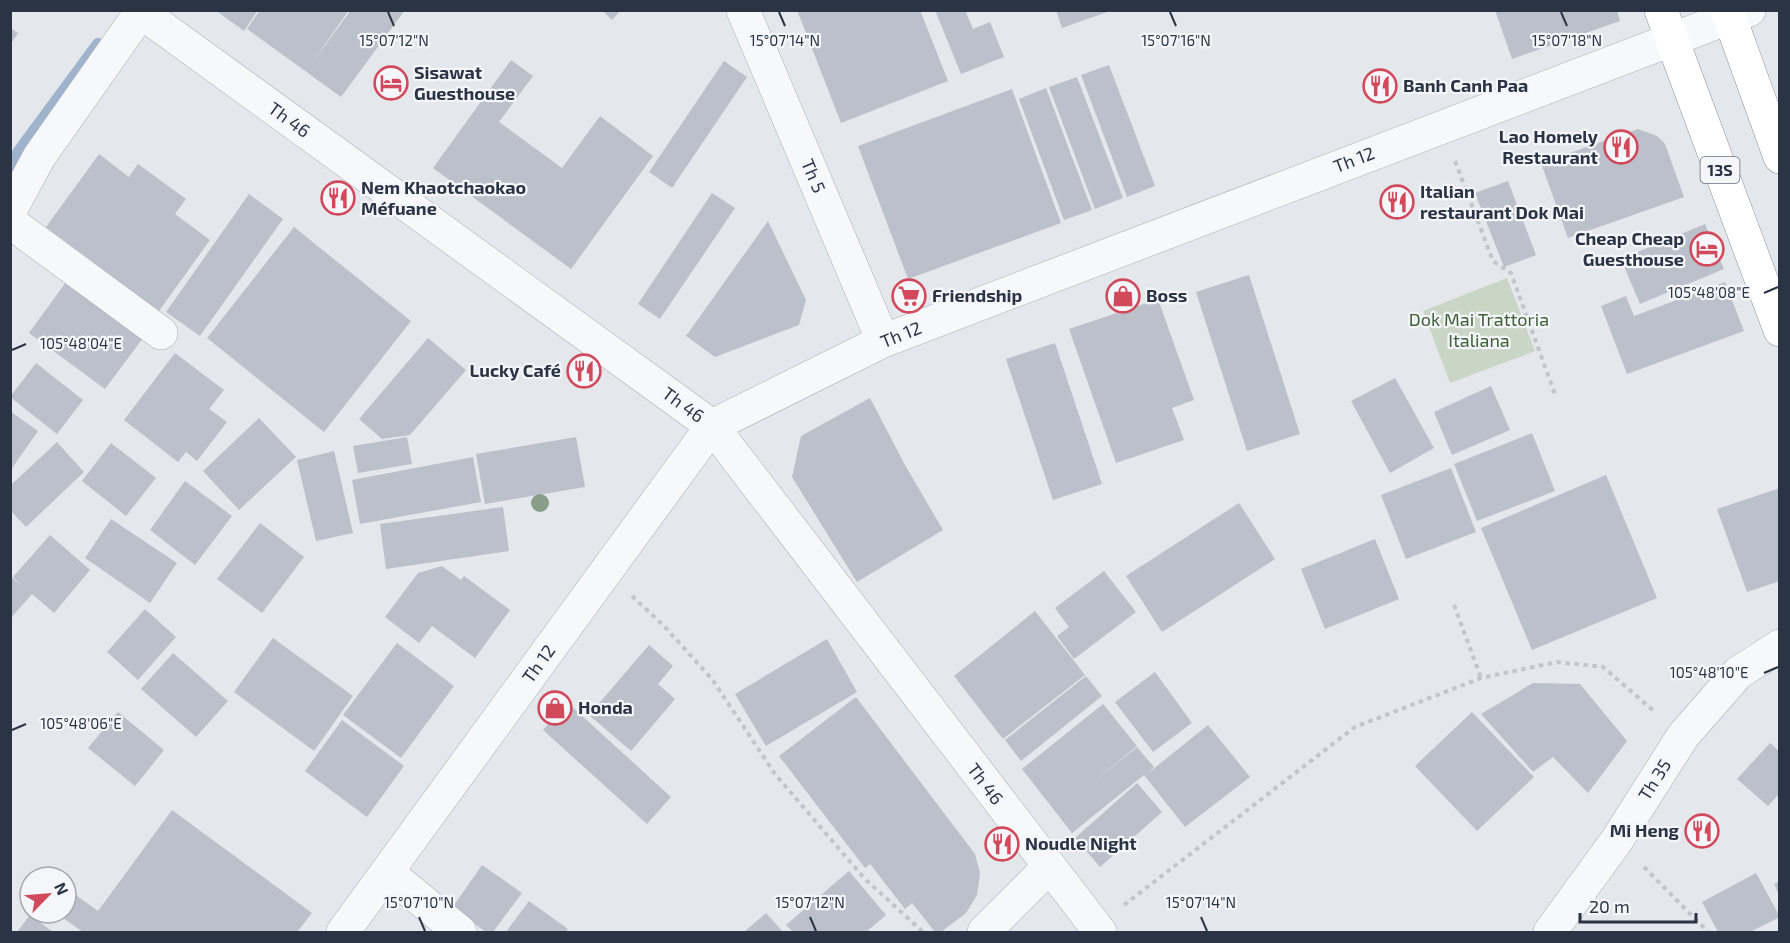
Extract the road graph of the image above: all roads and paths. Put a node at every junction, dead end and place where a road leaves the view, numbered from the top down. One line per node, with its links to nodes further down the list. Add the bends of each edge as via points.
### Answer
1 (743, 10): 11 (street, Th 5)
2 (139, 11): 7 (street, via 39,157); 13 (street, Th 46)
3 (1735, 13): 4 (street, Th 12); 6 (highway)
4 (1666, 25): 5 (street, Th 12); 9 (highway, 13S)
5 (1442, 127): 11 (street, Th 12); 12 (path, via 1493,261 1511,273)
6 (1779, 158)
7 (10, 211)
8 (10, 222): 10 (street)
9 (1779, 330)
10 (161, 333)
11 (883, 341): 13 (street, Th 12)
12 (1556, 397)
13 (712, 426): 14 (street, Th 12); 20 (street, Th 46)
14 (606, 570): 21 (street, Th 12); 25 (path, via 712,679 775,774 864,878)
15 (1454, 606): 17 (path)
16 (1779, 646): 18 (street, Th 35, via 1738,673)
17 (1481, 678): 18 (path, via 1557,662 1603,667); 22 (path, via 1355,727)
18 (1683, 736): 19 (street, Th 35)
19 (1617, 840): 27 (street, Th 35); 28 (path)
20 (1048, 868): 22 (street, Th 46); 26 (street)
21 (387, 872): 23 (street, Th 12); 24 (street)
22 (1098, 929)
23 (343, 933)
24 (460, 933)
25 (923, 933)
26 (984, 933)
27 (1550, 933)
28 (1708, 933)

